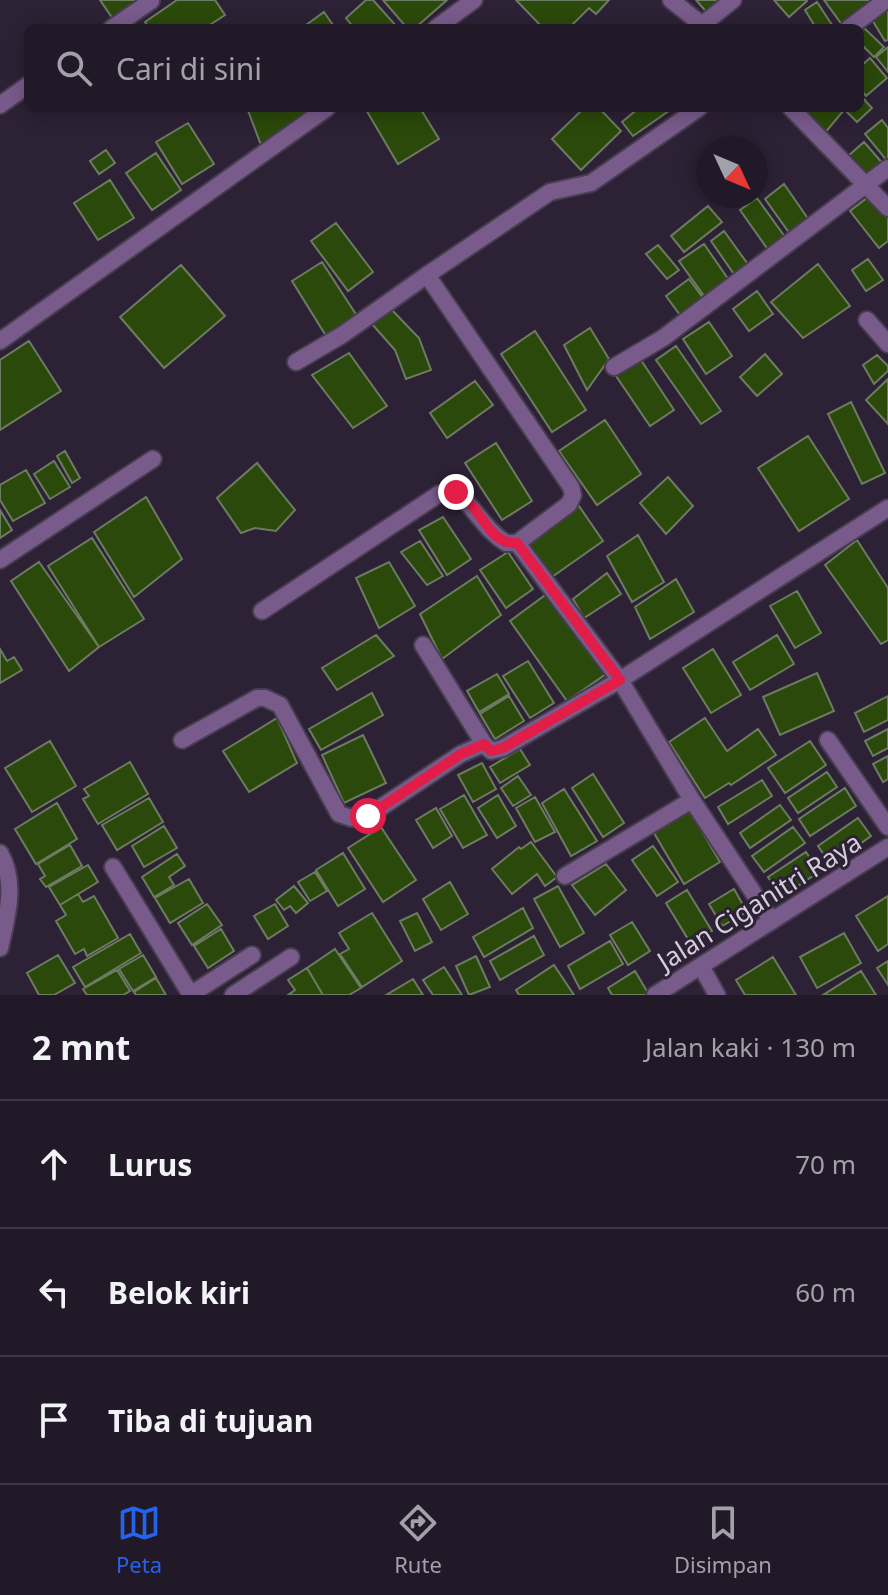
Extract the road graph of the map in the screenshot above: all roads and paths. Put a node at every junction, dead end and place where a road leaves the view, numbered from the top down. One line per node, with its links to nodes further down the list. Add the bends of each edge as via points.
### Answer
1 (474, 0): 7 (street)
2 (671, 0): 8 (street)
3 (733, 0): 9 (street)
4 (886, 0): 10 (street)
5 (151, 1): 6 (street)
6 (118, 24)
7 (441, 24)
8 (701, 24)
9 (706, 24)
10 (854, 24)
11 (24, 88): 12 (street)
12 (0, 105)
13 (321, 112): 21 (street)
14 (693, 112): 19 (street, via 591,183 550,192)
15 (795, 112): 17 (street)
16 (888, 168): 17 (street)
17 (865, 184): 18 (street); 24 (street, via 663,338)
18 (888, 208)
19 (427, 275): 23 (street); 27 (street, via 571,487 569,504)
20 (867, 320): 22 (street)
21 (0, 341)
22 (888, 344)
23 (296, 362)
24 (614, 367)
25 (153, 459): 28 (street)
26 (888, 508): 31 (street)
27 (517, 543): 29 (street, via 498,538 456,492 439,494); 31 (street)
28 (0, 560)
29 (262, 611)
30 (423, 645): 34 (street)
31 (620, 680): 34 (street, via 503,748 491,751); 35 (street)
32 (182, 740): 34 (street, via 257,698 273,700 339,814 351,818 368,816)
33 (828, 740): 36 (street)
34 (484, 744)
35 (692, 800): 40 (street); 41 (street)
36 (888, 827)
37 (888, 847): 41 (street, Jalan Ciganitri Raya)
38 (0, 853): 42 (street, via 10,889)
39 (113, 867): 46 (street)
40 (565, 876)
41 (772, 921): 45 (street, Jalan Ciganitri Raya)
42 (0, 948)
43 (252, 955): 46 (street)
44 (291, 957): 47 (street)
45 (701, 966): 48 (street, Jalan Ciganitri Raya); 49 (street)
46 (191, 995)
47 (233, 995)
48 (655, 995)
49 (717, 995)

